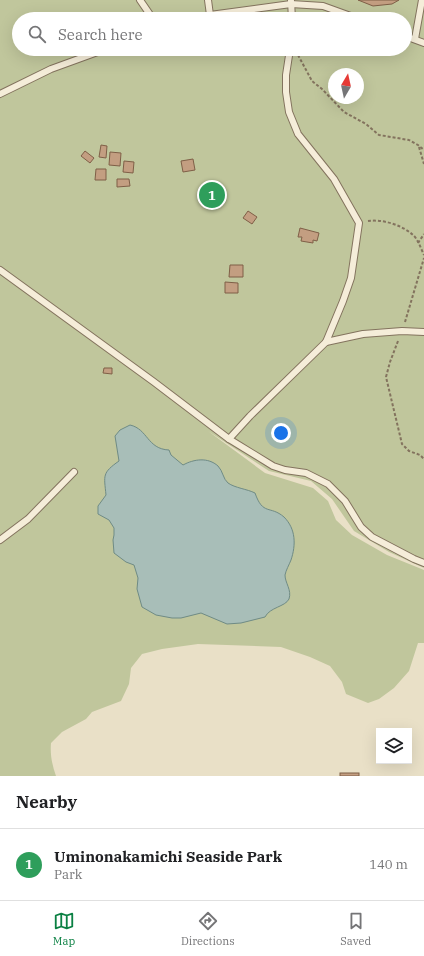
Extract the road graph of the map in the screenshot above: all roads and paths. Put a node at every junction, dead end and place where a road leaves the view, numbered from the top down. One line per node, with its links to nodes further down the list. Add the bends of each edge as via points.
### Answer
1 (140, 0): 5 (lane)
2 (208, 0): 6 (lane)
3 (422, 0): 11 (lane)
4 (291, 2): 7 (lane); 8 (lane); 9 (lane, via 323,6)
5 (148, 12)
6 (210, 12)
7 (229, 12)
8 (292, 12)
9 (340, 12)
10 (412, 38): 11 (lane)
11 (415, 39): 12 (lane)
12 (424, 43)
13 (87, 56): 16 (lane, via 51,69)
14 (289, 56): 20 (lane, via 286,92 298,134 334,179)
15 (298, 56): 17 (path, via 312,80 344,112 366,124 379,135 409,140)
16 (0, 94)
17 (418, 145): 18 (path); 19 (path)
18 (424, 150)
19 (424, 164)
20 (359, 223): 22 (path, via 377,220 395,224 414,236); 27 (lane, via 351,278)
21 (424, 234): 22 (path)
22 (418, 243): 23 (path)
23 (424, 256): 25 (path)
24 (0, 270): 28 (lane)
25 (402, 331): 26 (lane); 27 (lane, via 363,334); 29 (path, via 386,377 402,444)
26 (424, 332)
27 (326, 342): 28 (lane)
28 (229, 439): 32 (lane, via 273,466 306,474 328,484 345,501 361,527 372,537)
29 (424, 459)
30 (74, 472): 31 (lane, via 28,519)
31 (0, 540)
32 (424, 562)

